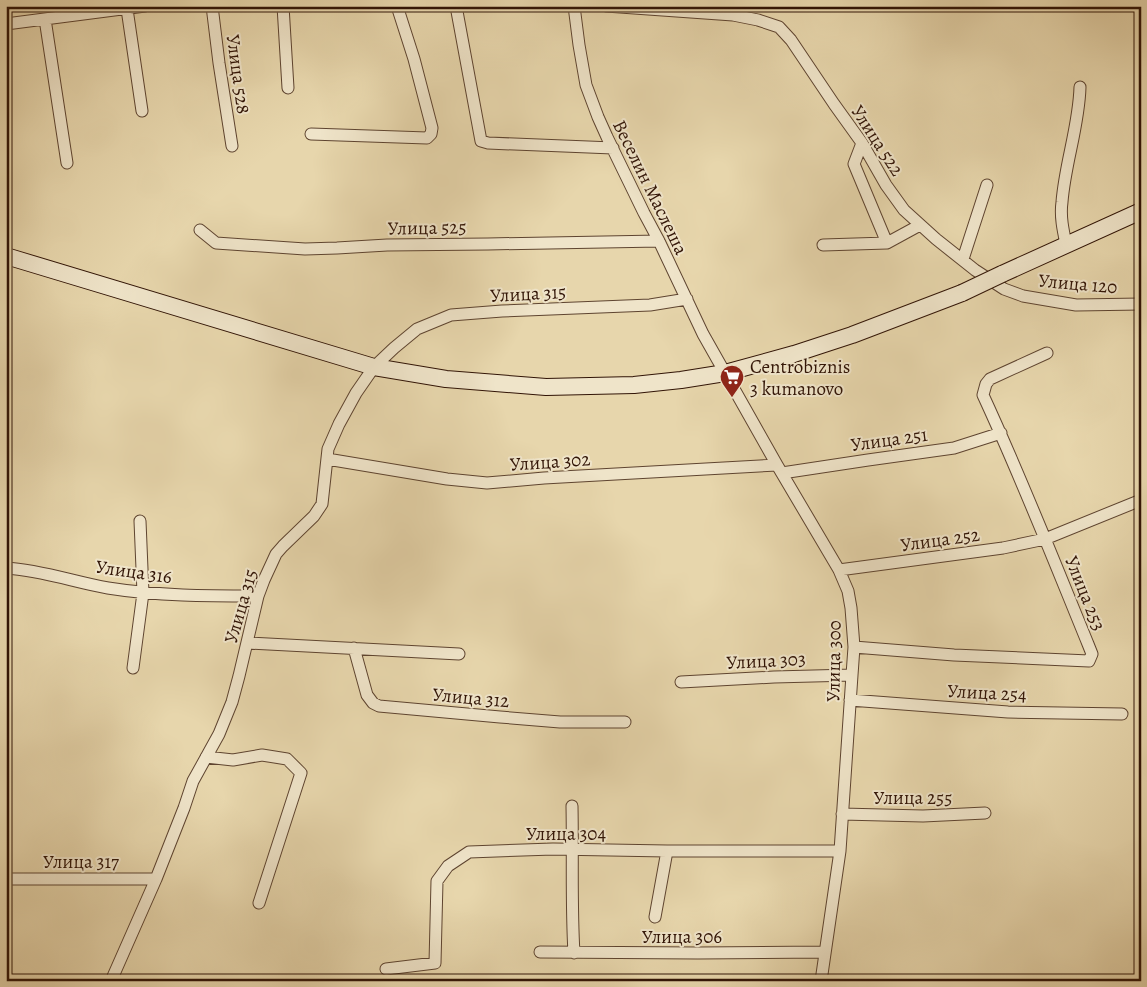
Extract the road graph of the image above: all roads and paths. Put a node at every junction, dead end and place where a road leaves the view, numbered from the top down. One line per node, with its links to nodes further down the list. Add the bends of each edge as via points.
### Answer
1 (145, 6): 8 (street)
2 (212, 6): 17 (street, Улица 528)
3 (283, 6): 13 (street)
4 (397, 6): 15 (street, via 414,59 431,134 427,138)
5 (456, 6): 18 (street, via 481,141)
6 (574, 6): 18 (street, Веселин Маслеша, via 586,85)
7 (606, 6): 9 (street)
8 (127, 9): 10 (street); 14 (street)
9 (734, 10): 16 (street, Улица 522, via 779,27)
10 (46, 20): 11 (street); 19 (street)
11 (6, 24)
12 (1080, 87): 26 (street, via 1061,204)
13 (288, 88)
14 (142, 111)
15 (311, 134)
16 (862, 143): 22 (street, Улица 522, via 886,185); 25 (street, via 854,164)
17 (232, 146)
18 (613, 148): 24 (street, Веселин Маслеша)
19 (67, 163)
20 (987, 185): 29 (street)
21 (1141, 211): 26 (main road)
22 (920, 226): 25 (street); 29 (street, Улица 522)
23 (200, 230): 24 (street, Улица 525, via 216,243 304,249)
24 (659, 241): 30 (street, Веселин Маслеша)
25 (887, 243): 27 (street)
26 (1066, 244): 34 (main road, bridge, via 962,293 852,335)
27 (823, 245)
28 (6, 256): 33 (main road)
29 (963, 259): 31 (street, Улица 120, via 1004,289 1022,296 1076,305)
30 (687, 299): 33 (street, Улица 315, via 650,305 451,315 417,329); 34 (street, Веселин Маслеша)
31 (1141, 304)
32 (1047, 353): 35 (street, via 990,379 986,384 983,396)
33 (374, 367): 34 (main road, via 446,379 546,387 634,384); 36 (street, Улица 315, via 339,424)
34 (725, 373): 37 (street, Улица 300)
35 (1001, 433): 37 (street, Улица 251, via 954,448); 40 (street)
36 (327, 459): 37 (street, Улица 302, via 487,483); 44 (street, Улица 315, via 322,504 276,554)
37 (779, 469): 42 (street, Улица 300)
38 (1141, 500): 40 (street, Улица 252)
39 (140, 522): 43 (street)
40 (1046, 539): 42 (street, Улица 252, via 1003,548); 46 (street, Улица 253, via 1092,654 1090,661)
41 (6, 568): 43 (street, Улица 316)
42 (839, 570): 46 (street, Улица 300, via 848,591)
43 (142, 593): 44 (street, Улица 316); 49 (street)
44 (258, 596): 45 (street, Улица 315)
45 (247, 643): 47 (street); 55 (street, Улица 315, via 232,702)
46 (854, 647): 50 (street, Улица 300)
47 (354, 648): 48 (street); 54 (street, Улица 312, via 367,695 379,706 551,721)
48 (459, 654)
49 (134, 668)
50 (852, 674): 51 (street, Улица 303); 52 (street, Улица 300)
51 (681, 682)
52 (850, 700): 53 (street, Улица 254, via 1008,712); 58 (street, Улица 300)
53 (1122, 714)
54 (626, 722)
55 (206, 757): 62 (street, Улица 315, via 193,781); 64 (street, via 233,760 262,755 287,759 301,773)
56 (572, 806): 59 (street)
57 (985, 813): 58 (street, Улица 255, via 923,816)
58 (842, 814): 61 (street, Улица 300)
59 (573, 850): 60 (street, Улица 304); 68 (street); 69 (street, Улица 304, via 469,852 448,866 437,881 435,963)
60 (667, 851): 61 (street, Улица 304); 65 (street)
61 (840, 851): 67 (street, Улица 300)
62 (156, 878): 63 (street, Улица 317); 70 (street, Улица 315)
63 (6, 879)
64 (259, 903)
65 (655, 917)
66 (540, 952): 68 (street, Улица 306)
67 (825, 952): 68 (street, Улица 306); 71 (street, Улица 300)
68 (574, 953)
69 (386, 969)
70 (111, 981)
71 (821, 981)

